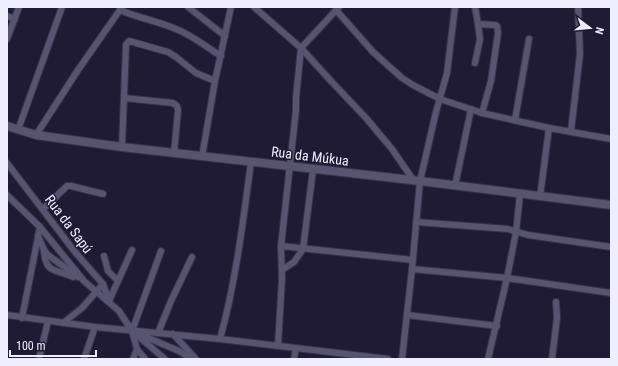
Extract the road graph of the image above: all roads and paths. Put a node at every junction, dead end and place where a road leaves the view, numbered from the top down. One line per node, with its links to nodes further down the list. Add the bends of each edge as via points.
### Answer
1 (20, 7): 12 (street)
2 (62, 7): 28 (street)
3 (188, 7): 14 (street)
4 (231, 7): 14 (street)
5 (254, 7): 17 (street)
6 (455, 7): 22 (street)
7 (475, 7): 13 (street)
8 (578, 7): 29 (street, via 580,54)
9 (121, 8): 18 (street, via 139,18 185,33); 30 (street)
10 (337, 9): 17 (street); 22 (street, via 373,52 392,69 413,85)
11 (7, 16): 12 (street)
12 (15, 19): 15 (street)
13 (478, 24): 19 (street, via 480,39); 24 (street, via 495,25 498,33 492,81)
14 (225, 36): 18 (street)
15 (7, 39)
16 (529, 39): 25 (street)
17 (302, 48): 37 (street); 39 (street, via 380,133)
18 (221, 56): 20 (street)
19 (475, 64)
20 (215, 81): 21 (street, via 196,73 168,52 129,41 126,45); 34 (street)
21 (124, 98): 32 (street); 33 (street, via 177,106)
22 (440, 99): 23 (street); 39 (street)
23 (471, 109): 24 (street); 40 (street)
24 (482, 113): 25 (street)
25 (515, 120): 27 (street)
26 (7, 126): 28 (street, Rua da Múkua)
27 (549, 128): 29 (street); 44 (street)
28 (18, 130): 30 (street, Rua da Múkua)
29 (571, 131): 31 (street)
30 (36, 135): 32 (street, Rua da Múkua)
31 (611, 139)
32 (122, 147): 33 (street, Rua da Múkua)
33 (174, 154): 34 (street, Rua da Múkua)
34 (202, 157): 35 (street, Rua da Múkua)
35 (251, 162): 37 (street, Rua da Múkua); 79 (street, via 239,253)
36 (7, 163): 46 (street, Rua da Sapú)
37 (290, 166): 38 (street, Rua da Múkua); 51 (street)
38 (313, 170): 39 (street, Rua da Múkua); 53 (street)
39 (417, 181): 40 (street, Rua da Múkua); 47 (street)
40 (455, 186): 42 (street, Rua da Múkua)
41 (103, 194): 46 (street, via 67,186)
42 (520, 194): 44 (street, Rua da Múkua); 49 (street)
43 (7, 195): 48 (street, Rua da Sapú)
44 (540, 197): 45 (street, Rua da Múkua)
45 (611, 205)
46 (43, 209): 64 (street, Rua da Sapú)
47 (416, 222): 49 (street, via 508,229); 58 (street)
48 (40, 227): 50 (street); 62 (street, Rua da Sapú)
49 (516, 232): 52 (street); 61 (street)
50 (38, 236): 62 (street, via 44,250 53,260); 71 (street)
51 (281, 246): 53 (street); 60 (street)
52 (611, 247)
53 (303, 249): 58 (street); 60 (street, via 294,262)
54 (132, 250): 63 (street)
55 (160, 251): 76 (street)
56 (104, 256): 63 (street, via 108,271)
57 (192, 257): 77 (street)
58 (413, 260): 59 (street)
59 (412, 269): 61 (street); 69 (street)
60 (282, 270): 80 (street)
61 (507, 278): 66 (street); 74 (street)
62 (84, 281): 65 (street, Rua da Sapú)
63 (118, 281): 67 (street)
64 (103, 284): 65 (street); 67 (street, Rua da Sapú)
65 (96, 292): 67 (street, Rua da Sapú); 73 (street)
66 (611, 293)
67 (109, 301): 76 (street, Rua da Sapú)
68 (556, 302): 94 (street, via 558,318)
69 (407, 315): 74 (street); 92 (street)
70 (7, 316): 71 (street)
71 (22, 318): 72 (street)
72 (48, 321): 73 (street); 83 (street)
73 (64, 323): 75 (street)
74 (496, 326): 93 (street)
75 (95, 327): 76 (street); 84 (street)
76 (132, 331): 77 (street); 82 (street); 87 (street, Rua da Sapú); 88 (street)
77 (158, 333): 78 (street)
78 (173, 334): 79 (street); 89 (street)
79 (220, 339): 80 (street)
80 (278, 346): 81 (street)
81 (296, 348): 90 (street); 91 (street)
82 (136, 349): 85 (street); 86 (street)
83 (39, 359)
84 (84, 359)
85 (133, 359)
86 (144, 359)
87 (165, 359)
88 (192, 359)
89 (196, 359)
90 (294, 359)
91 (388, 359)
92 (402, 359)
93 (488, 359)
94 (552, 359)

